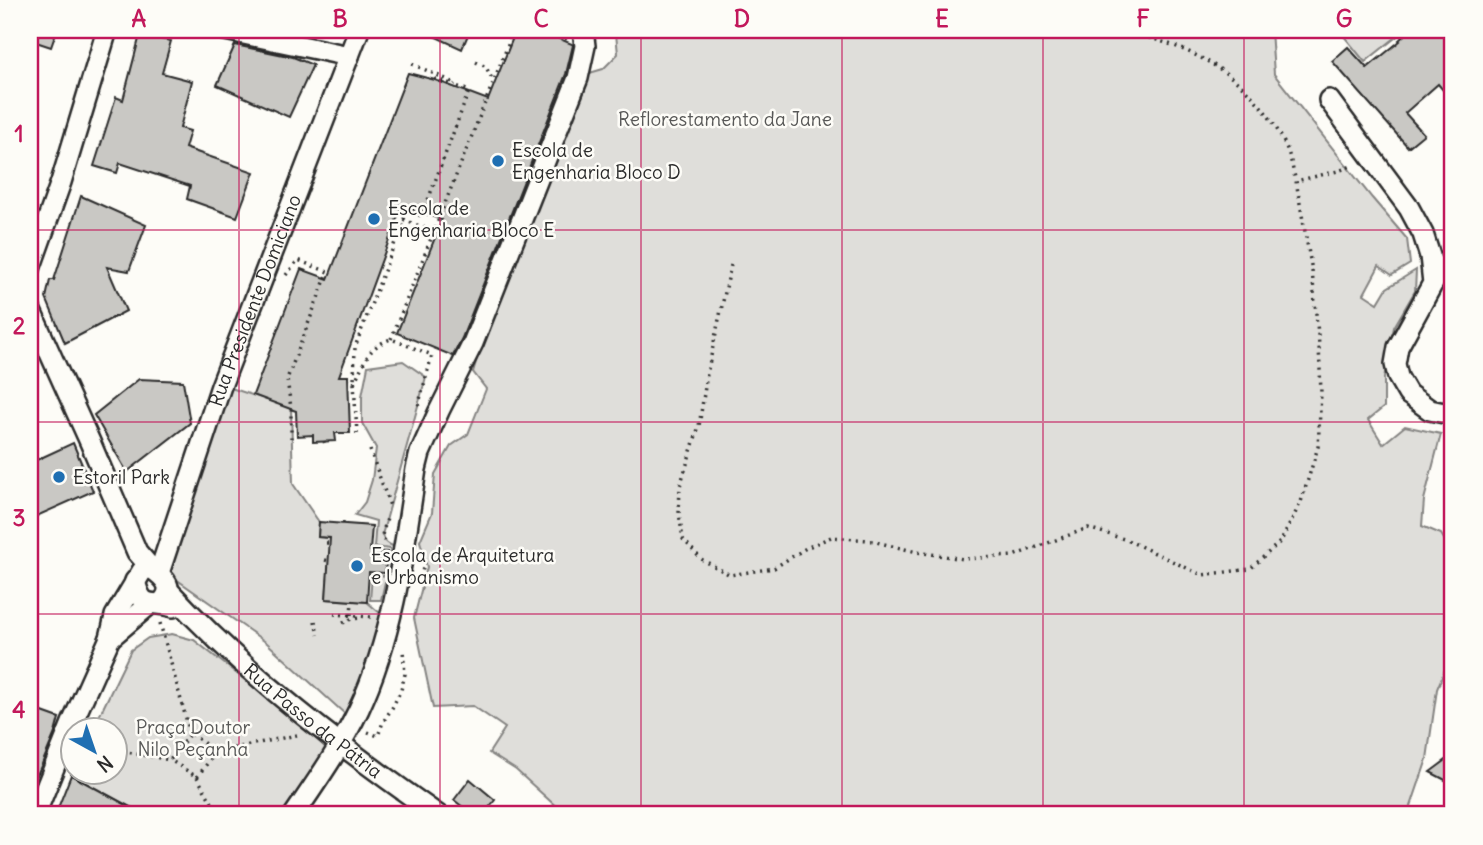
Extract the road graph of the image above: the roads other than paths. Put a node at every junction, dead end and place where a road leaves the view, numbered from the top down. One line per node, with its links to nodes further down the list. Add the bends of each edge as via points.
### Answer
1 (107, 30): 8 (street)
2 (225, 30): 5 (street)
3 (359, 30): 5 (street, Rua Presidente Domiciano)
4 (583, 30): 15 (street, via 585,46 578,78 473,343 420,453 391,618 377,667)
5 (349, 56): 12 (street, Rua Presidente Domiciano)
6 (1329, 100): 9 (street, via 1409,208 1423,234)
7 (1453, 256): 9 (street)
8 (30, 269)
9 (1433, 283): 11 (street, via 1398,347 1395,363 1408,394 1430,410 1444,413)
10 (30, 309): 12 (street)
11 (1453, 409)
12 (146, 574): 13 (street, via 167,582); 13 (street, via 138,593 142,600); 14 (street, Rua Presidente Domiciano, via 115,616)
13 (159, 601): 14 (street, Rua Presidente Domiciano); 15 (street, Rua Passo da Pátria, via 195,620)
14 (110, 638): 16 (street, Rua Presidente Domiciano)
15 (341, 746): 17 (street); 18 (street, Rua Passo da Pátria)
16 (35, 815)
17 (295, 815)
18 (438, 815)

